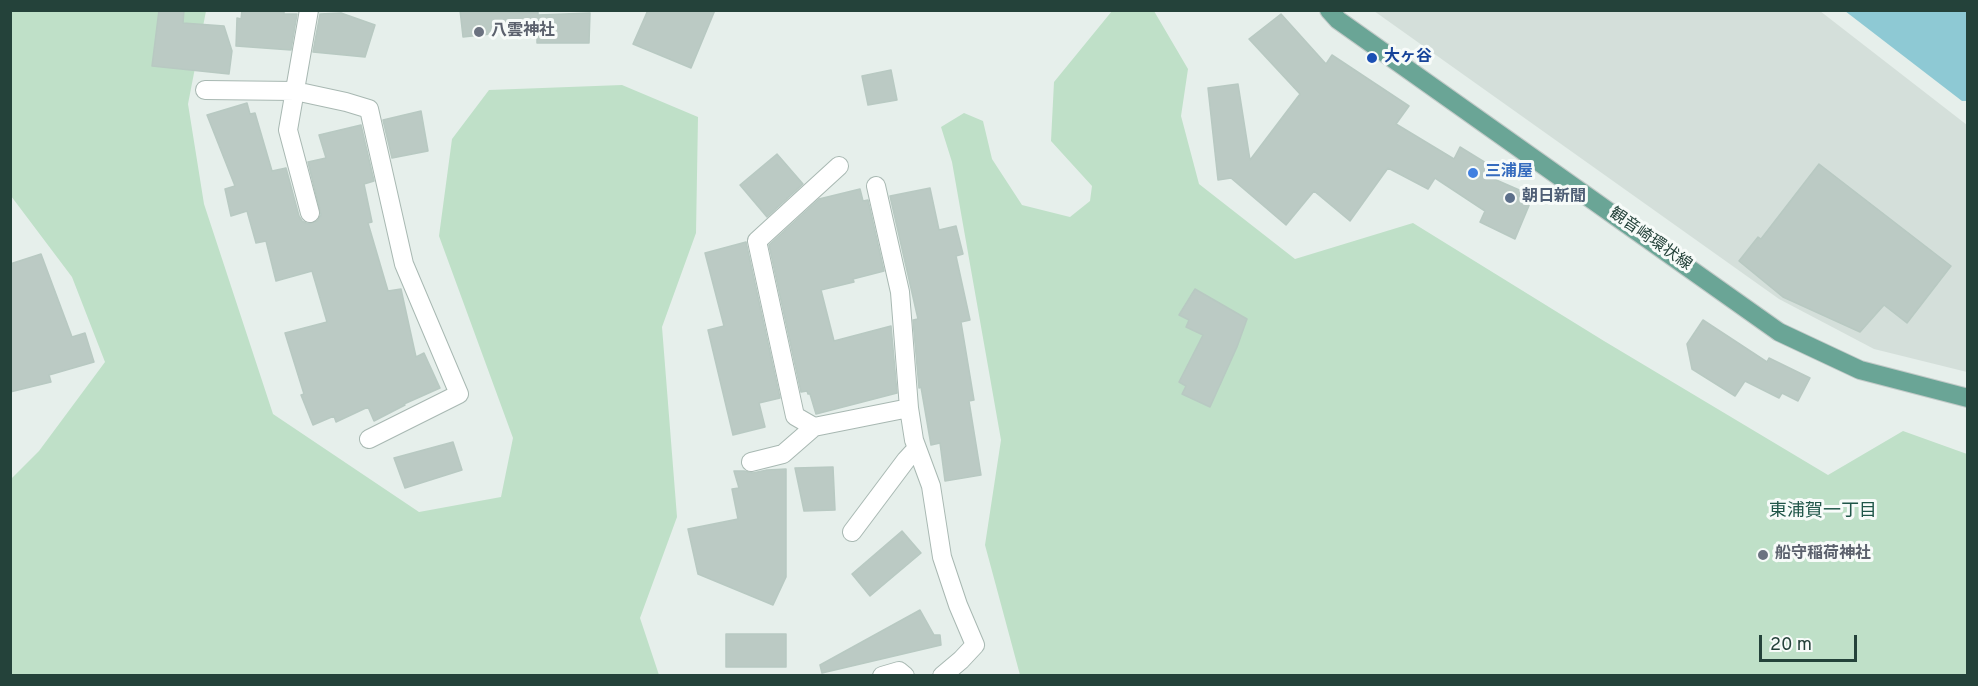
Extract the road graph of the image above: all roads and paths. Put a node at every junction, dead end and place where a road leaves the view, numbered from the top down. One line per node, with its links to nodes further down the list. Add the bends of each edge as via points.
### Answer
1 (309, 10): 4 (street)
2 (1329, 10): 8 (main road, 観音崎環状線, via 1779,332 1860,370)
3 (205, 90): 4 (street)
4 (295, 91): 7 (street, via 288,130); 11 (street, via 369,109 405,264 459,394)
5 (839, 166): 10 (street, via 757,241 795,417)
6 (876, 186): 9 (street, via 900,292)
7 (310, 213)
8 (1968, 398)
9 (909, 408): 10 (street); 12 (street)
10 (814, 427): 13 (street, via 783,454)
11 (369, 438)
12 (917, 448): 14 (street); 17 (street, via 931,486 942,557 975,645)
13 (751, 462)
14 (852, 532)
15 (882, 675): 16 (street, via 899,671)
16 (905, 675)
17 (942, 675)

